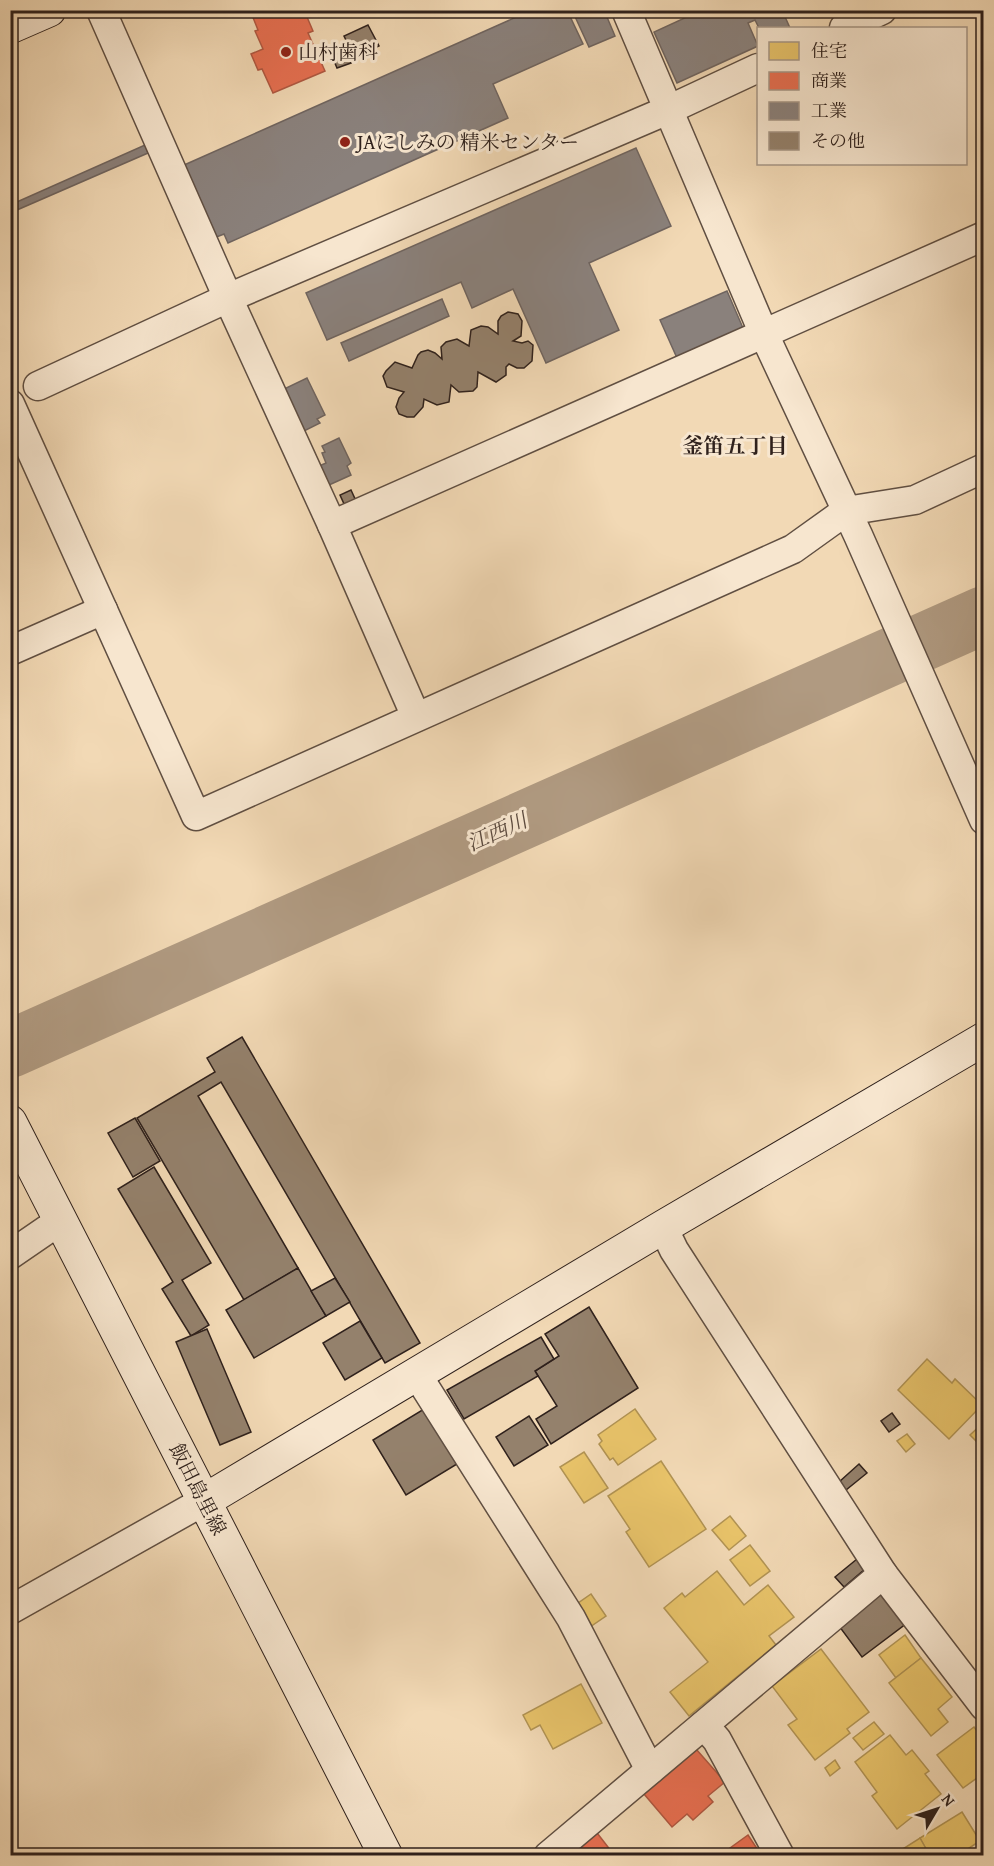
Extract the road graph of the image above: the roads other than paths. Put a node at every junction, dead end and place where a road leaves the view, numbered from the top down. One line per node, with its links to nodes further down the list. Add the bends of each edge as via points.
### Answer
1 (49, 10): 5 (street)
2 (101, 10): 10 (street)
3 (626, 10): 8 (street)
4 (882, 10): 6 (street)
5 (10, 27)
6 (846, 27)
7 (757, 69): 8 (street)
8 (668, 110): 10 (street); 11 (street)
9 (984, 236): 11 (street)
10 (228, 298): 12 (street); 16 (street)
11 (763, 332): 15 (street); 16 (street)
12 (38, 386)
13 (10, 404): 17 (street)
14 (984, 468): 15 (street)
15 (852, 523): 19 (street); 20 (street)
16 (332, 525): 19 (street)
17 (103, 610): 18 (street); 19 (street, via 195,816)
18 (10, 651)
19 (416, 717)
20 (984, 820)
21 (983, 1040): 24 (street)
22 (15, 1130): 23 (street, 飯田島里線)
23 (61, 1220): 25 (street); 27 (street, 飯田島里線)
24 (663, 1227): 26 (street); 28 (street, via 674,1250)
25 (10, 1255)
26 (416, 1373): 27 (street); 32 (street, via 571,1618)
27 (204, 1501): 29 (street); 33 (street, 飯田島里線)
28 (883, 1574): 30 (street); 31 (street)
29 (10, 1610)
30 (984, 1706)
31 (704, 1725): 32 (street); 35 (street, via 717,1740)
32 (650, 1770): 34 (street)
33 (386, 1856)
34 (548, 1856)
35 (780, 1856)

